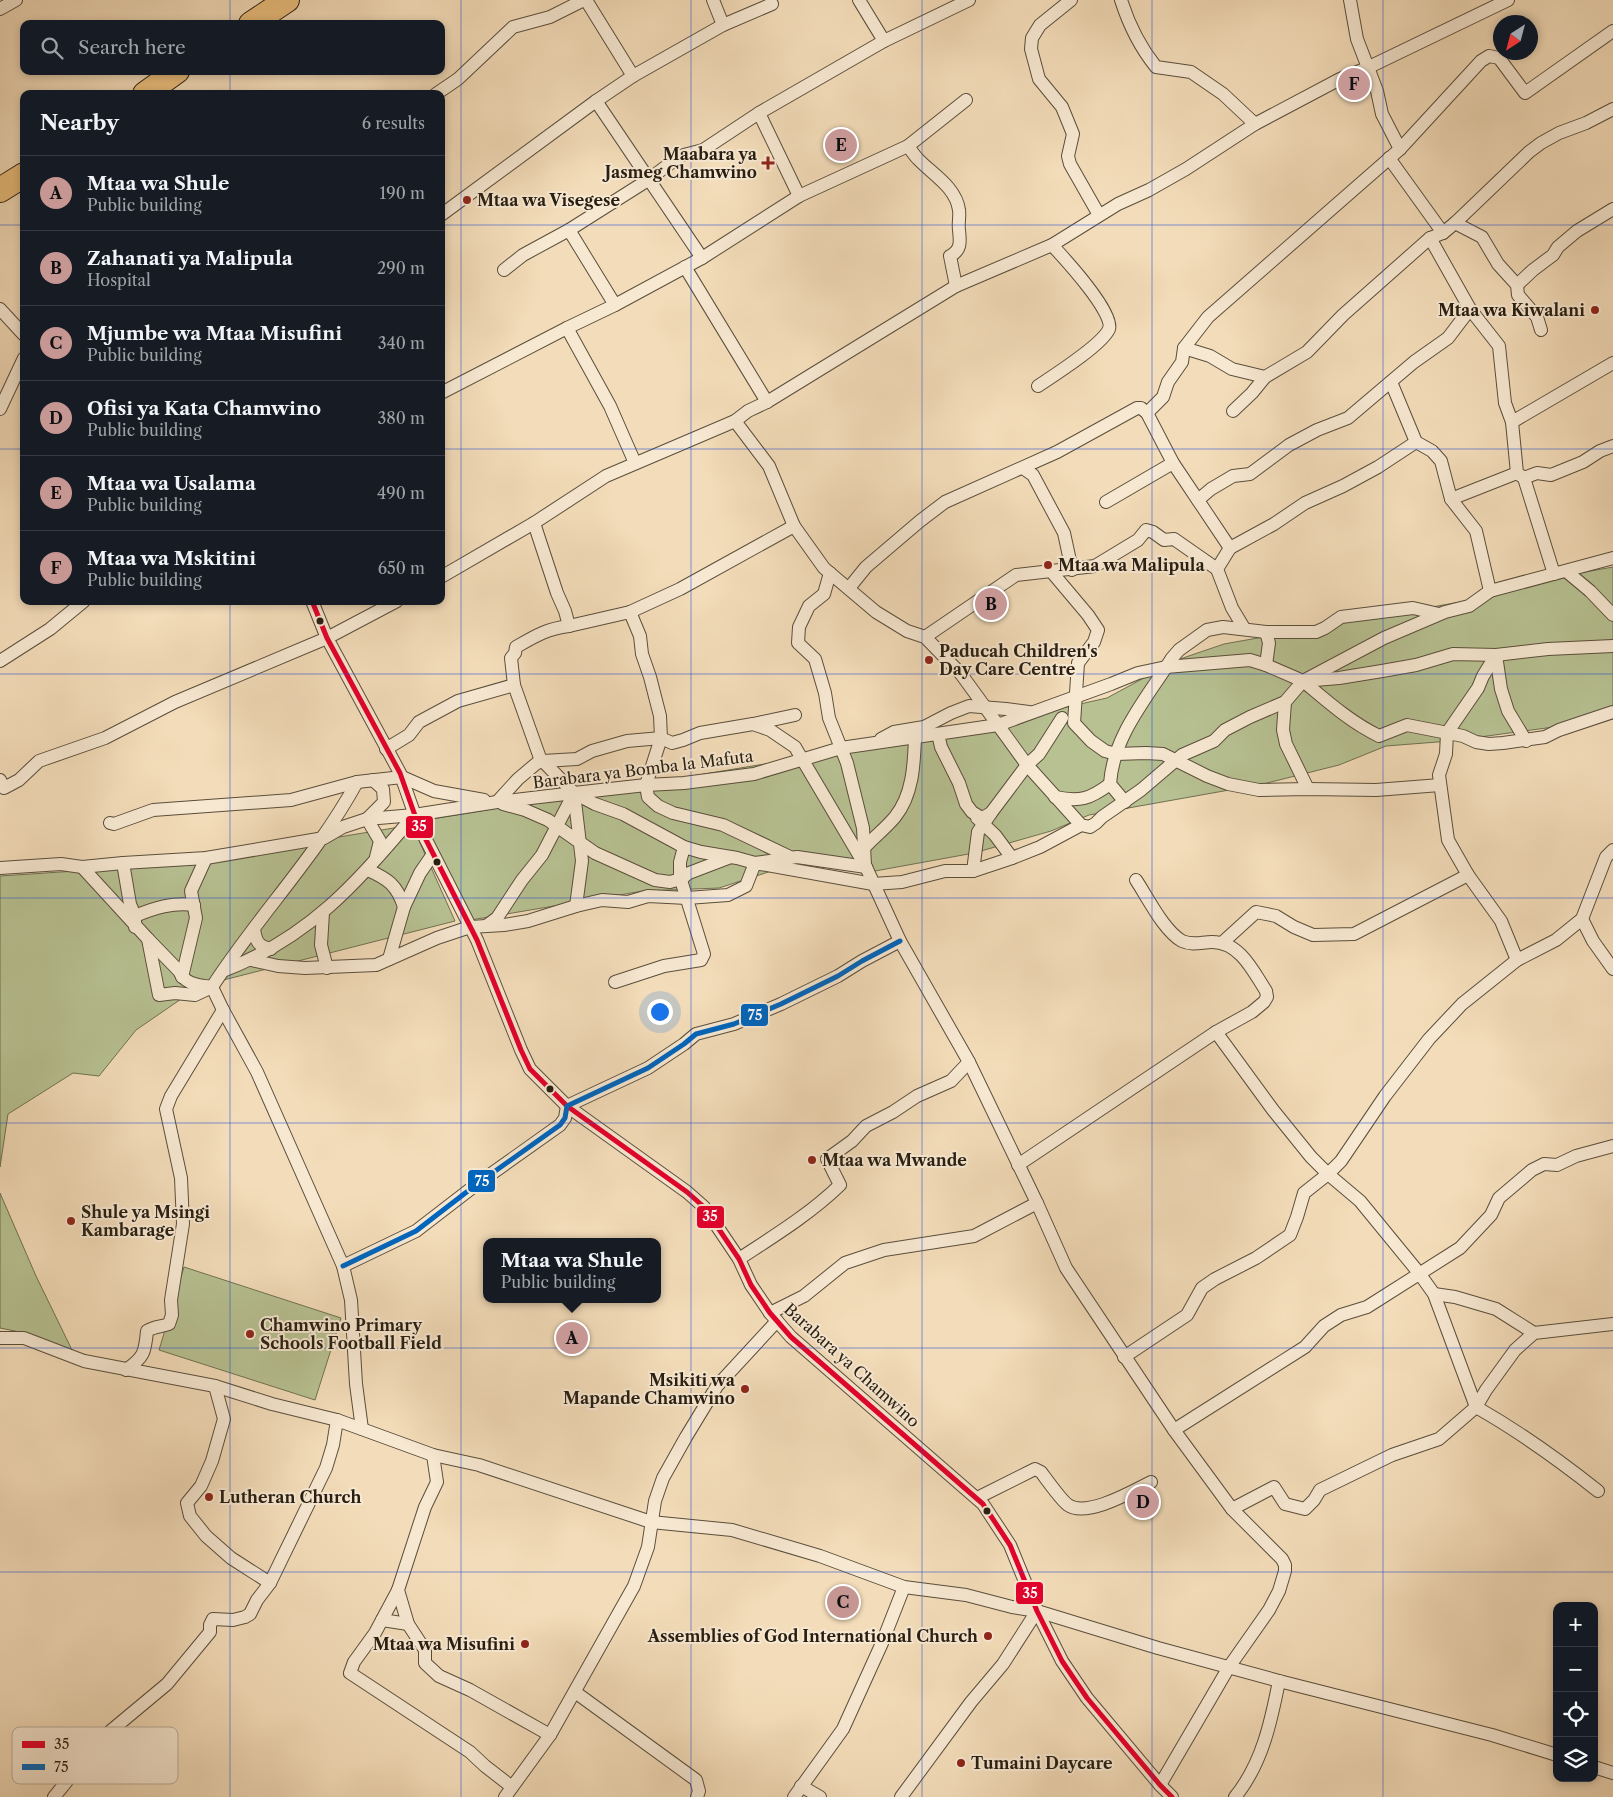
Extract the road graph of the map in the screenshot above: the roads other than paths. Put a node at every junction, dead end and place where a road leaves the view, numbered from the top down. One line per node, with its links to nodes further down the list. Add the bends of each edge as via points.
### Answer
1 (16, 0): 12 (street)
2 (287, 0): 13 (highway)
3 (585, 0): 19 (street); 21 (street, via 550,17 513,26 458,79)
4 (713, 0): 14 (street)
5 (859, 0): 16 (street)
6 (969, 0): 16 (street)
7 (1120, 0): 26 (street, via 1142,51 1156,67 1191,72 1223,94)
8 (1350, 0): 17 (street, via 1357,39)
9 (1508, 0): 17 (street)
10 (1065, 2): 36 (street, via 1040,25 1032,38 1031,49 1039,79 1062,107 1073,134 1068,156 1070,164)
11 (772, 4): 14 (street)
12 (0, 9)
13 (258, 20)
14 (723, 25): 19 (street)
15 (1613, 30): 28 (street, via 1525,93 1499,58 1489,56)
16 (884, 42): 25 (street)
17 (1367, 68): 26 (street); 28 (street, via 1382,114)
18 (171, 75): 20 (highway)
19 (633, 76): 23 (street)
20 (151, 90)
21 (442, 90)
22 (966, 100): 27 (street)
23 (596, 101): 31 (street); 35 (street)
24 (1613, 109): 37 (street, via 1559,133 1529,152)
25 (759, 113): 31 (street, via 703,150 680,156); 33 (street)
26 (1255, 124): 36 (street, via 1186,169)
27 (908, 146): 33 (street); 46 (street, via 955,197 961,243 956,253 950,256)
28 (1400, 149): 29 (street)
29 (1389, 158): 39 (street); 53 (street, via 1208,317)
30 (20, 177): 32 (highway)
31 (648, 180): 38 (street); 42 (street)
32 (0, 190)
33 (799, 196): 42 (street)
34 (1613, 209): 45 (street, via 1558,246)
35 (445, 212)
36 (1099, 215): 41 (street)
37 (1455, 224): 39 (street); 45 (street, via 1482,237 1498,264)
38 (569, 230): 44 (street, via 523,255); 47 (street)
39 (1443, 233): 40 (street)
40 (1430, 238): 49 (street); 56 (street, via 1343,315 1307,352)
41 (1052, 246): 46 (street); 58 (street, via 1084,280 1109,320 1109,329 1097,343)
42 (702, 258): 43 (street)
43 (685, 267): 47 (street); 60 (street)
44 (504, 270)
45 (1517, 285): 51 (street, via 1518,295 1537,317)
46 (956, 286): 60 (street)
47 (615, 305): 50 (street)
48 (0, 309): 52 (street)
49 (1470, 309): 57 (street, via 1448,338); 65 (street, via 1499,346 1505,402)
50 (567, 328): 59 (street); 68 (street, via 610,406)
51 (1541, 330)
52 (20, 331)
53 (1184, 348): 56 (street, via 1210,356 1232,369); 63 (street, via 1182,362 1168,382 1163,397)
54 (1613, 363): 65 (street)
55 (20, 366): 61 (street)
56 (1265, 377): 62 (street)
57 (1391, 382): 66 (street); 73 (street, via 1348,418 1289,445 1250,474 1233,476 1211,488)
58 (1038, 386)
59 (445, 391)
60 (766, 402): 64 (street)
61 (0, 409)
62 (1233, 411)
63 (1147, 413): 69 (street); 70 (street, via 1137,408)
64 (735, 421): 68 (street); 76 (street, via 769,466)
65 (1512, 422): 71 (street)
66 (1416, 442): 72 (street, via 1432,451 1441,461); 77 (street, via 1378,467 1305,503)
67 (1613, 446): 71 (street, via 1551,475)
68 (636, 463): 75 (street, via 606,476)
69 (1173, 463): 73 (street); 74 (street)
70 (1023, 468): 81 (street, via 1033,475 1064,533); 85 (street, via 945,502 866,568)
71 (1521, 475): 72 (street); 82 (street)
72 (1451, 499): 86 (street, via 1476,532)
73 (1198, 500): 77 (street)
74 (1106, 502)
75 (534, 523): 84 (street); 93 (street)
76 (794, 526): 83 (street); 90 (street, via 680,589)
77 (1230, 548): 79 (street)
78 (1613, 558): 82 (street)
79 (1216, 569): 81 (street, via 1174,539 1164,540 1146,530 1138,540 1095,566); 94 (street)
80 (1050, 570): 81 (street); 96 (street, via 1016,575); 107 (street, via 1098,630 1094,642 1078,663)
81 (1072, 570)
82 (1560, 572): 86 (street); 92 (street, via 1590,591)
83 (830, 573): 85 (street); 123 (street, via 824,594 808,606 799,627 798,643 815,659 829,718)
84 (445, 575)
85 (849, 588): 96 (street, via 876,612 907,631)
86 (1490, 591): 91 (street, via 1469,606)
87 (79, 605): 101 (street, via 50,629)
88 (314, 605): 97 (street, Barabara ya Chamwino)
89 (389, 605): 97 (street)
90 (630, 612): 93 (street); 119 (street, via 640,636 660,716)
91 (1439, 614): 95 (street, via 1413,608 1341,617 1316,632); 100 (street)
92 (1613, 615)
93 (569, 626): 106 (street, via 534,635 516,647 511,658)
94 (1244, 628): 95 (street); 103 (street, via 1207,630 1179,650)
95 (1266, 632): 102 (street, via 1269,643)
96 (925, 637): 109 (street, via 961,674)
97 (327, 638): 124 (street, Barabara ya Chamwino); 132 (street, via 175,702 104,738 39,761 19,780 4,788)
98 (1613, 646): 99 (street)
99 (1496, 655): 104 (street, via 1453,654 1416,665); 117 (street); 121 (street, via 1508,711)
100 (1347, 658): 104 (street, via 1346,667); 105 (street)
101 (0, 661)
102 (1266, 665): 103 (street, Barabara ya Bomba la Mafuta, via 1250,660); 105 (street, Barabara ya Bomba la Mafuta)
103 (1166, 667): 107 (street, Barabara ya Bomba la Mafuta, via 1138,673); 125 (street, via 1123,734)
104 (1356, 675): 105 (street)
105 (1303, 681): 108 (street); 117 (street, via 1341,713 1379,736 1407,725)
106 (514, 685): 124 (street, via 458,701 419,722); 129 (street)
107 (1076, 697): 110 (street, Barabara ya Bomba la Mafuta); 114 (street)
108 (1285, 702): 128 (street, via 1224,730 1214,741); 139 (street, via 1283,730 1286,744)
109 (986, 707): 110 (street); 116 (street); 122 (street, via 969,706 924,727 894,732)
110 (1035, 712): 113 (street); 116 (street, Barabara ya Bomba la Mafuta)
111 (1613, 712): 121 (street)
112 (795, 715): 115 (street)
113 (1062, 718): 114 (street); 130 (street, via 1039,754)
114 (1074, 723): 125 (street, via 1091,741)
115 (754, 724): 119 (street, via 700,733 672,743); 127 (street, via 786,740)
116 (998, 724): 118 (street, Barabara ya Bomba la Mafuta); 130 (street)
117 (1447, 733): 121 (street, via 1489,744); 137 (street)
118 (938, 734): 120 (street, Barabara ya Bomba la Mafuta); 145 (street)
119 (661, 738): 126 (street, via 627,741); 138 (street)
120 (916, 738): 122 (street, Barabara ya Bomba la Mafuta); 156 (street, via 905,802 896,817)
121 (1526, 741)
122 (873, 744): 123 (street, Barabara ya Bomba la Mafuta)
123 (842, 748): 127 (street, Barabara ya Bomba la Mafuta); 156 (street, via 861,815)
124 (386, 749): 131 (street, Barabara ya Chamwino)
125 (1116, 754): 128 (street, via 1163,754); 136 (street, via 1111,766)
126 (577, 759): 129 (street); 134 (street)
127 (802, 759): 138 (street, Barabara ya Bomba la Mafuta, via 754,774); 167 (street)
128 (1176, 760): 139 (street, via 1228,784 1259,790); 144 (street)
129 (543, 761): 134 (street); 143 (street, via 518,779)
130 (1027, 764): 142 (street); 146 (street)
131 (402, 777): 133 (street); 143 (street, via 434,791); 147 (street, Barabara ya Chamwino)
132 (0, 780)
133 (373, 780): 135 (street); 148 (street, via 383,789 384,802)
134 (562, 780): 140 (street); 141 (street)
135 (357, 782): 149 (street, via 291,800 154,810); 153 (street)
136 (1110, 784): 142 (street, via 1095,796 1079,800); 144 (street)
137 (1440, 784): 139 (street, via 1376,790); 170 (street, via 1448,840)
138 (646, 785): 140 (street, Barabara ya Bomba la Mafuta); 160 (street, via 648,797 658,806 673,813 723,825)
139 (1308, 789)
140 (574, 792): 141 (street, Barabara ya Bomba la Mafuta); 152 (street); 154 (street); 155 (street)
141 (548, 796): 143 (street, Barabara ya Bomba la Mafuta)
142 (1055, 797): 151 (street)
143 (497, 802): 147 (street, Barabara ya Bomba la Mafuta); 152 (street, via 525,810)
144 (1125, 802): 151 (street, via 1096,824 1090,827)
145 (972, 812): 146 (street, via 984,818); 150 (street)
146 (991, 813): 150 (street)
147 (414, 815): 148 (street, Barabara ya Bomba la Mafuta); 158 (street, Barabara ya Chamwino); 165 (street)
148 (368, 819): 153 (street, Barabara ya Bomba la Mafuta, via 343,827); 165 (street, via 380,841)
149 (110, 823)
150 (982, 824): 162 (street, via 995,834); 169 (street)
151 (1081, 825): 162 (street)
152 (558, 827): 154 (street); 181 (street, via 497,918)
153 (324, 838): 161 (street, Barabara ya Bomba la Mafuta); 183 (street)
154 (581, 844): 171 (street, via 656,880 670,882); 176 (street)
155 (684, 847): 159 (street); 171 (street, via 680,862)
156 (864, 848): 167 (street)
157 (1613, 850): 179 (street, via 1606,857)
158 (433, 854): 177 (street); 182 (street, Barabara ya Chamwino)
159 (731, 857): 164 (street); 171 (street)
160 (790, 857): 164 (street); 167 (street)
161 (206, 858): 163 (street, Barabara ya Bomba la Mafuta); 175 (street, via 191,891)
162 (1012, 858): 169 (street)
163 (123, 862): 166 (street, Barabara ya Bomba la Mafuta); 180 (street)
164 (755, 863): 173 (street); 174 (street, via 746,886 728,895)
165 (371, 866): 177 (street, via 399,893); 178 (street)
166 (82, 867): 168 (street, Barabara ya Bomba la Mafuta, via 61,864); 180 (street)
167 (866, 867): 173 (street)
168 (0, 868)
169 (973, 871): 173 (street, via 945,871 902,882)
170 (1468, 875): 186 (street, via 1354,934 1313,935 1276,916 1256,912); 190 (street, via 1501,921)
171 (681, 879): 174 (street)
172 (1136, 880): 186 (street, via 1171,934 1184,942 1200,945)
173 (873, 884): 185 (street)
174 (686, 898): 176 (street, via 648,896 628,902 602,900); 195 (street, via 704,954 702,960 664,966)
175 (194, 905): 180 (street, via 180,903 150,910); 194 (street, via 196,918)
176 (576, 906): 181 (street, via 528,921)
177 (404, 907): 188 (street)
178 (323, 912): 187 (street); 191 (street, via 322,945)
179 (1582, 919): 190 (street, via 1556,940); 192 (street)
180 (135, 922): 184 (street)
181 (486, 926): 182 (street)
182 (470, 927): 188 (street); 200 (street, Barabara ya Chamwino, via 530,1069)
183 (254, 929): 187 (street, via 260,946); 193 (street)
184 (148, 939): 194 (street); 196 (street, via 159,996 175,993 195,996)
185 (900, 941): 199 (street); 200 (street, via 781,1004 734,1024 696,1034 648,1068)
186 (1222, 943): 198 (street, via 1239,951 1267,996 1252,1012)
187 (271, 949): 189 (street)
188 (389, 959): 191 (street, via 376,965)
189 (251, 960): 191 (street, via 278,966); 193 (street)
190 (1517, 960): 203 (street, via 1462,1004 1429,1039 1341,1161)
191 (327, 968)
192 (1613, 969)
193 (222, 972): 196 (street)
194 (182, 977): 196 (street, via 193,984)
195 (616, 982)
196 (212, 986): 197 (street)
197 (223, 1010): 206 (street, via 257,1072); 214 (street, via 166,1109 181,1178 183,1224 171,1300 172,1315 169,1324 154,1326 147,1331 144,1353)
198 (1216, 1032): 202 (street); 203 (street, via 1273,1110)
199 (969, 1062): 202 (street); 205 (street, via 951,1081 917,1096 866,1126 827,1159 840,1185 794,1222)
200 (567, 1106): 205 (street, Barabara ya Chamwino, via 704,1207); 206 (street, via 560,1125 416,1231)
201 (1613, 1146): 207 (street, via 1532,1170 1499,1198 1491,1215 1460,1248)
202 (1018, 1164): 204 (street)
203 (1328, 1174): 207 (street, via 1360,1201); 213 (street, via 1304,1193 1290,1235 1202,1288 1187,1315)
204 (1037, 1203): 209 (street, via 974,1236 884,1250 845,1263); 213 (street, via 1066,1268)
205 (739, 1259): 209 (street, Barabara ya Chamwino)
206 (342, 1266): 218 (street, via 351,1300)
207 (1419, 1272): 208 (street); 219 (street, via 1368,1307 1342,1315 1324,1326 1305,1347)
208 (1434, 1294): 211 (street, via 1496,1309); 216 (street)
209 (774, 1317): 223 (street, Barabara ya Chamwino, via 791,1337); 225 (street, via 717,1386 662,1478)
210 (1613, 1324): 211 (street)
211 (1534, 1333): 216 (street, via 1515,1350)
212 (0, 1338): 214 (street, via 24,1338 84,1361)
213 (1124, 1357): 219 (street)
214 (126, 1370): 215 (street)
215 (215, 1386): 217 (street); 226 (street, via 224,1419 212,1461 201,1486 188,1503 190,1516 206,1536 231,1558)
216 (1476, 1407): 222 (street, via 1559,1460); 224 (street, via 1439,1439 1392,1454 1320,1490 1306,1509 1285,1504 1274,1487)
217 (336, 1420): 218 (street); 226 (street, via 326,1468)
218 (362, 1429): 220 (street)
219 (1174, 1430): 224 (street)
220 (433, 1455): 225 (street, via 479,1465); 228 (street, via 437,1482 425,1506)
221 (1151, 1482): 223 (street, via 1090,1509 1079,1508 1068,1505 1035,1469)
222 (1598, 1491)
223 (977, 1498): 229 (street, Barabara ya Chamwino, via 1010,1545)
224 (1232, 1509): 232 (street, via 1282,1558 1285,1571 1269,1610)
225 (650, 1522): 227 (street, via 732,1530 820,1556); 234 (street, via 648,1547 634,1586)
226 (270, 1583): 235 (street, via 250,1614 234,1620 213,1619 210,1632 167,1684)
227 (904, 1587): 229 (street, via 966,1595); 242 (street, via 844,1729)
228 (398, 1590): 230 (street); 231 (street)
229 (1037, 1611): 232 (street); 241 (street, Barabara ya Chamwino, via 1062,1661 1087,1698); 248 (street, via 1002,1664)
230 (382, 1620): 231 (street); 243 (street, via 350,1673 470,1752)
231 (408, 1624): 236 (street, via 425,1650 425,1662 439,1676)
232 (1229, 1667): 233 (street); 241 (street)
233 (1279, 1681): 237 (street, via 1492,1734); 250 (street, via 1262,1748 1254,1769)
234 (575, 1692): 236 (street); 245 (street, via 696,1780)
235 (115, 1727)
236 (550, 1735): 243 (street)
237 (1553, 1754)
238 (1598, 1768): 239 (street)
239 (1613, 1773)
240 (65, 1784): 244 (street)
241 (1160, 1785): 249 (street, Barabara ya Chamwino)
242 (801, 1786): 246 (street); 247 (street)
243 (509, 1792)
244 (54, 1797)
245 (698, 1797)
246 (794, 1797)
247 (820, 1797)
248 (901, 1797)
249 (1171, 1797)
250 (1235, 1797)

